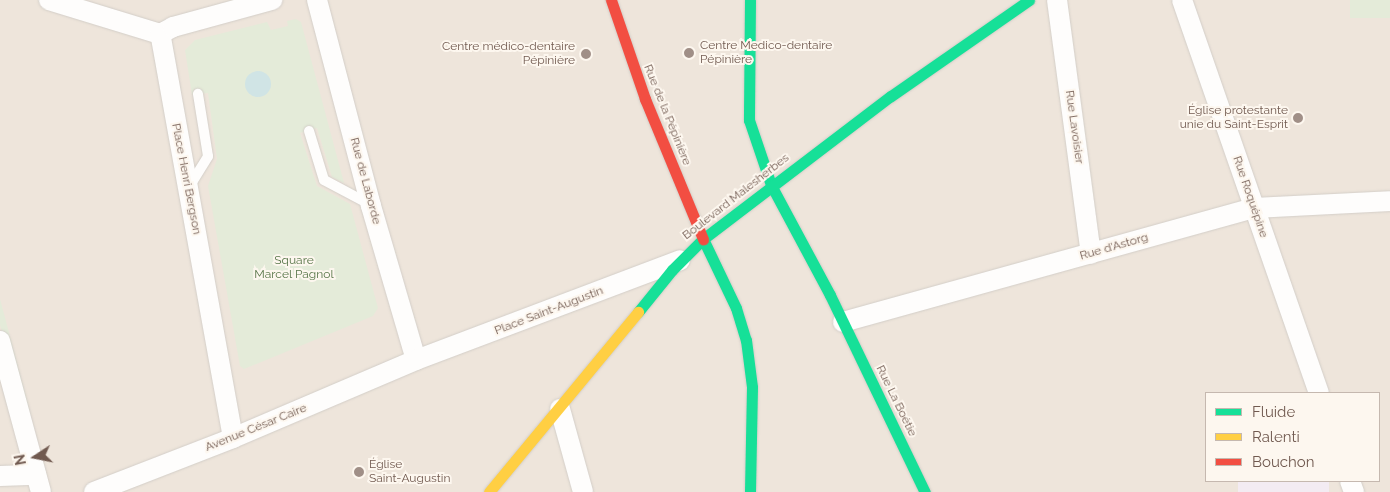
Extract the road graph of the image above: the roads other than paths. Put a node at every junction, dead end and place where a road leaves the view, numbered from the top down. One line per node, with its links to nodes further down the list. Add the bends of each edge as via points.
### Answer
1 (49, 0): 9 (street)
2 (272, 0): 9 (street, via 173,27)
3 (317, 0): 15 (street, Rue de Laborde)
4 (611, 0): 17 (main road, Rue de la Pépinière, via 645,99)
5 (750, 0): 12 (main road, via 749,120)
6 (1029, 0): 12 (main road, Boulevard Malesherbes)
7 (1057, 0): 18 (street, Rue Lavoisier)
8 (1182, 0): 16 (street, Rue Roquépine)
9 (160, 34): 13 (street, Place Henri Bergson)
10 (198, 94): 13 (lane, via 208,156)
11 (309, 131): 15 (lane, via 324,180)
12 (771, 185): 17 (main road, Boulevard Malesherbes); 20 (main road)
13 (188, 189): 25 (street, Place Henri Bergson)
14 (1390, 201): 16 (street, Rue d'Astorg)
15 (372, 206): 22 (street, Rue de Laborde)
16 (1254, 208): 18 (street, Rue d'Astorg); 23 (street, Rue Roquépine)
17 (703, 238): 19 (main road, Boulevard Malesherbes); 31 (main road, Rue de la Pépinière, via 736,308 746,340 752,387)
18 (1091, 254): 20 (street, Rue d'Astorg)
19 (680, 259): 22 (street, Place Saint-Augustin); 24 (main road, Boulevard Malesherbes)
20 (843, 322): 32 (main road, Rue La Boétie)
21 (0, 341): 27 (street)
22 (416, 360): 25 (street, Avenue César Caire)
23 (1320, 392)
24 (560, 409): 29 (main road, Boulevard Malesherbes); 30 (street)
25 (233, 438): 28 (street, Avenue César Caire)
26 (0, 476): 27 (street)
27 (38, 484)
28 (94, 492)
29 (489, 492)
30 (583, 492)
31 (750, 492)
32 (925, 492)

